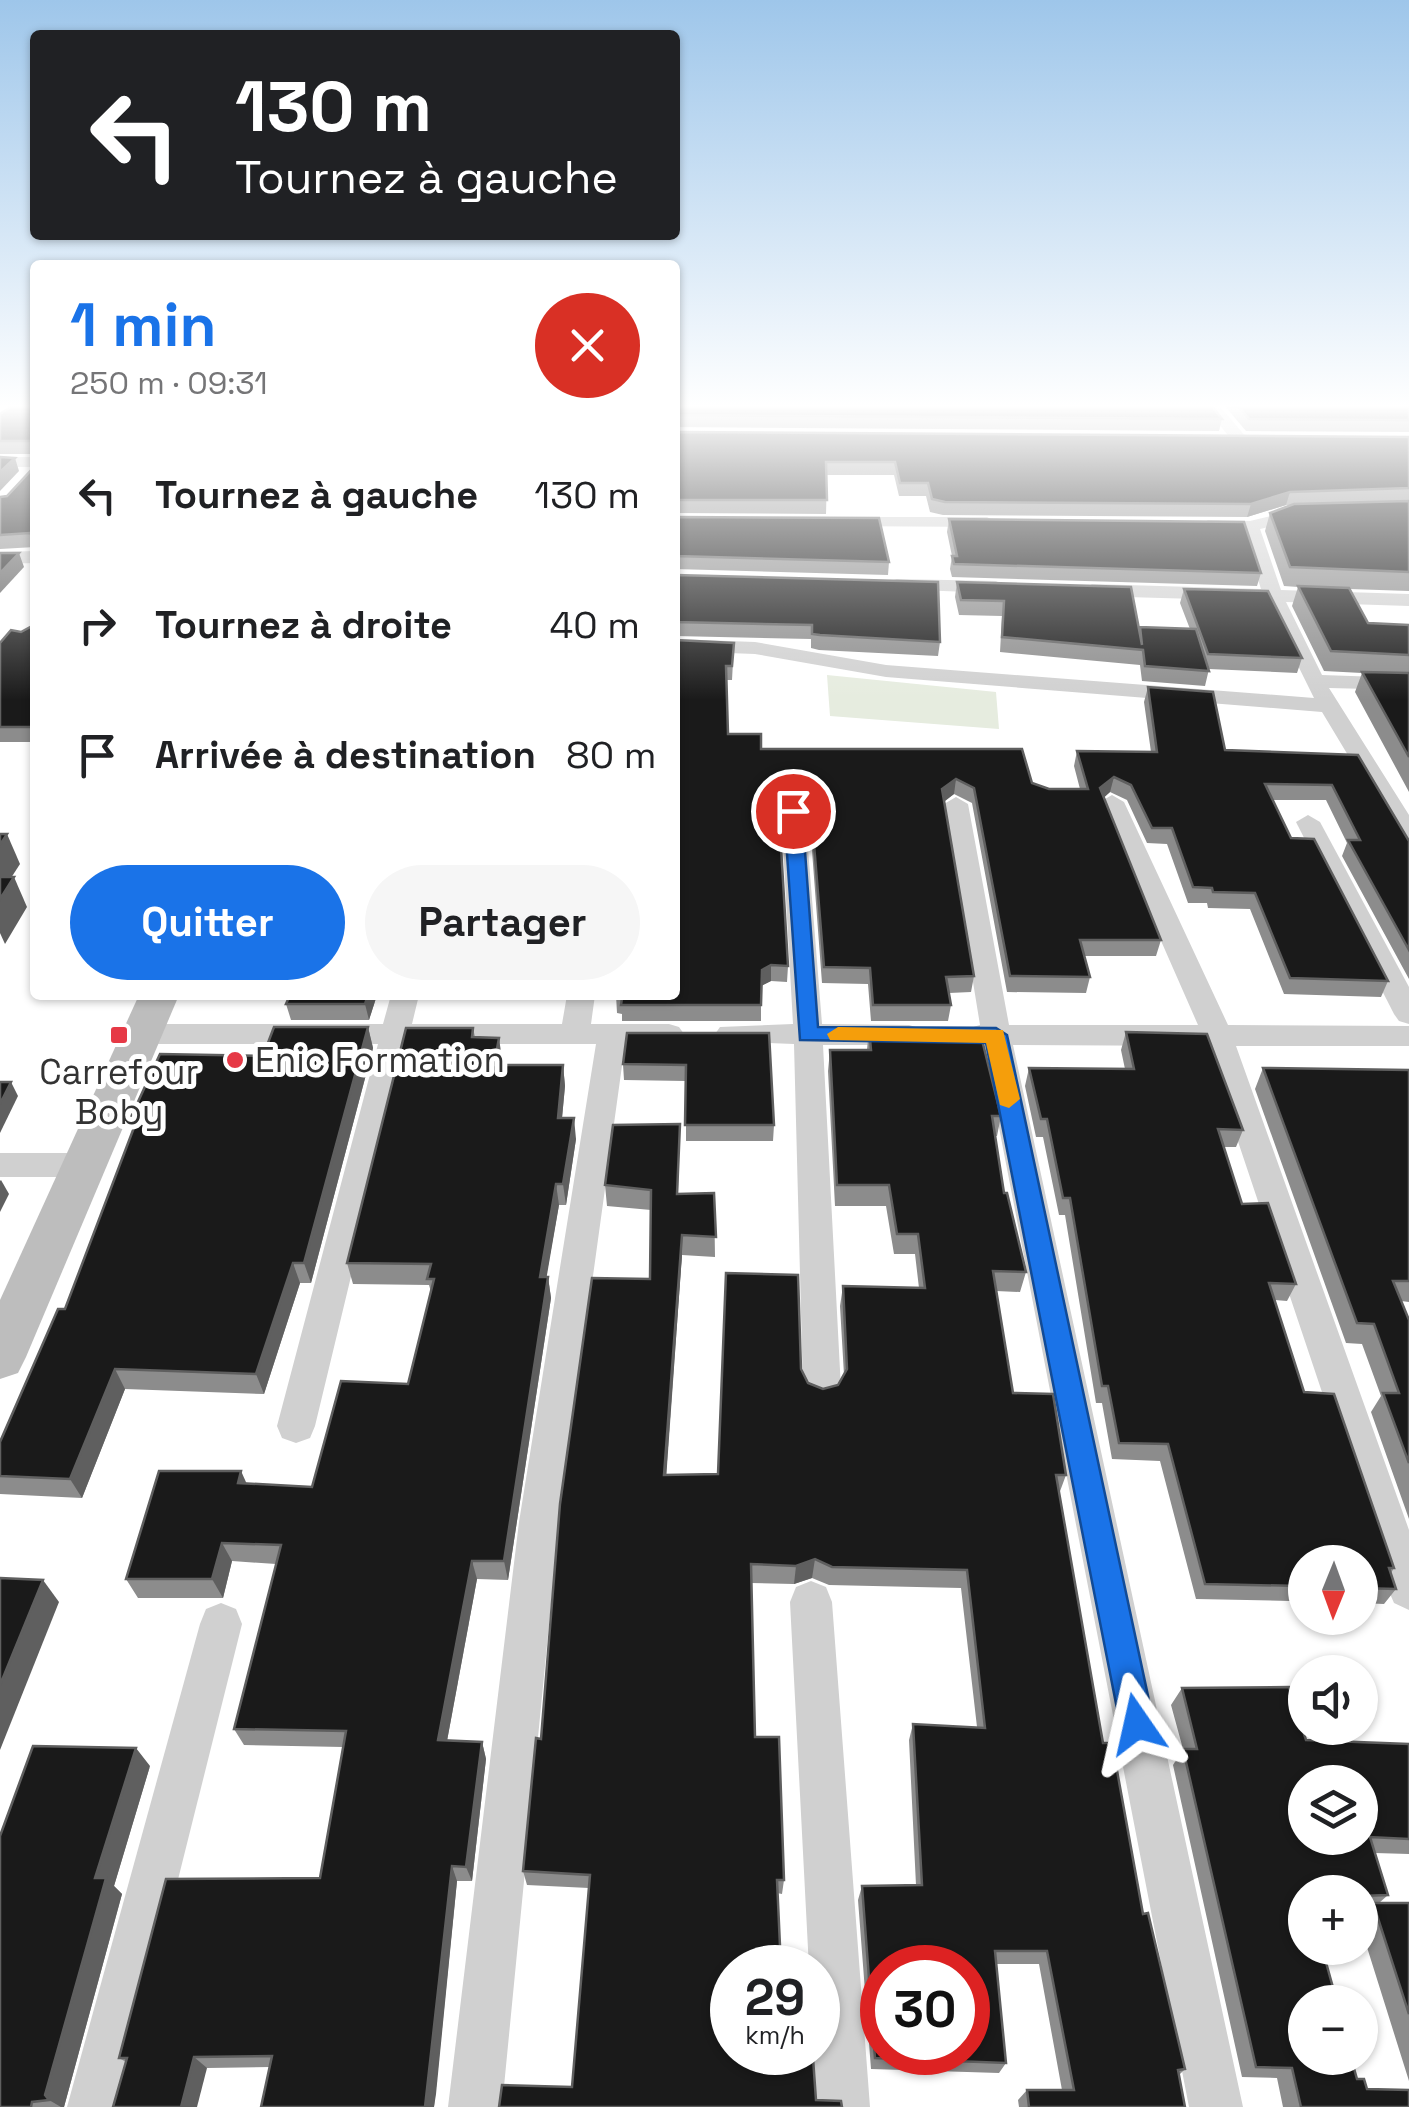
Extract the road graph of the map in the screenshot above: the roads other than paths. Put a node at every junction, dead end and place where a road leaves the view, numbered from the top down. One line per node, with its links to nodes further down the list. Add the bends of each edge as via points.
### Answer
1 (1320, 511): 5 (street)
2 (829, 522): 3 (street)
3 (1002, 522)
4 (1193, 525): 5 (street)
5 (1250, 526): 11 (street)
6 (30, 557): 7 (street)
7 (0, 558)
8 (868, 584): 9 (street)
9 (1022, 588)
10 (1080, 590): 11 (street)
11 (1273, 595): 12 (street); 14 (street)
12 (1409, 600)
13 (680, 646): 16 (street, via 755,648 886,671)
14 (1314, 681): 15 (street); 16 (street)
15 (1409, 684)
16 (1328, 706): 21 (street)
17 (1112, 802): 29 (street)
18 (956, 804): 30 (street)
19 (793, 811): 28 (street)
20 (1308, 822): 25 (street)
21 (1409, 835)
22 (404, 1000): 26 (street)
23 (583, 1000): 27 (street)
24 (151, 1014): 26 (street); 33 (street)
25 (1409, 1014)
26 (396, 1034): 27 (street); 36 (street)
27 (594, 1034): 28 (street); 41 (street)
28 (808, 1034): 30 (street); 35 (street)
29 (1217, 1034): 30 (street); 31 (street); 37 (street)
30 (964, 1035): 43 (street)
31 (1409, 1036)
32 (0, 1164): 33 (street)
33 (84, 1165): 34 (street)
34 (0, 1357)
35 (822, 1388)
36 (296, 1426)
37 (1409, 1589)
38 (811, 1602): 42 (street)
39 (221, 1624): 40 (street)
40 (94, 2107)
41 (475, 2107)
42 (843, 2107)
43 (1216, 2107)

